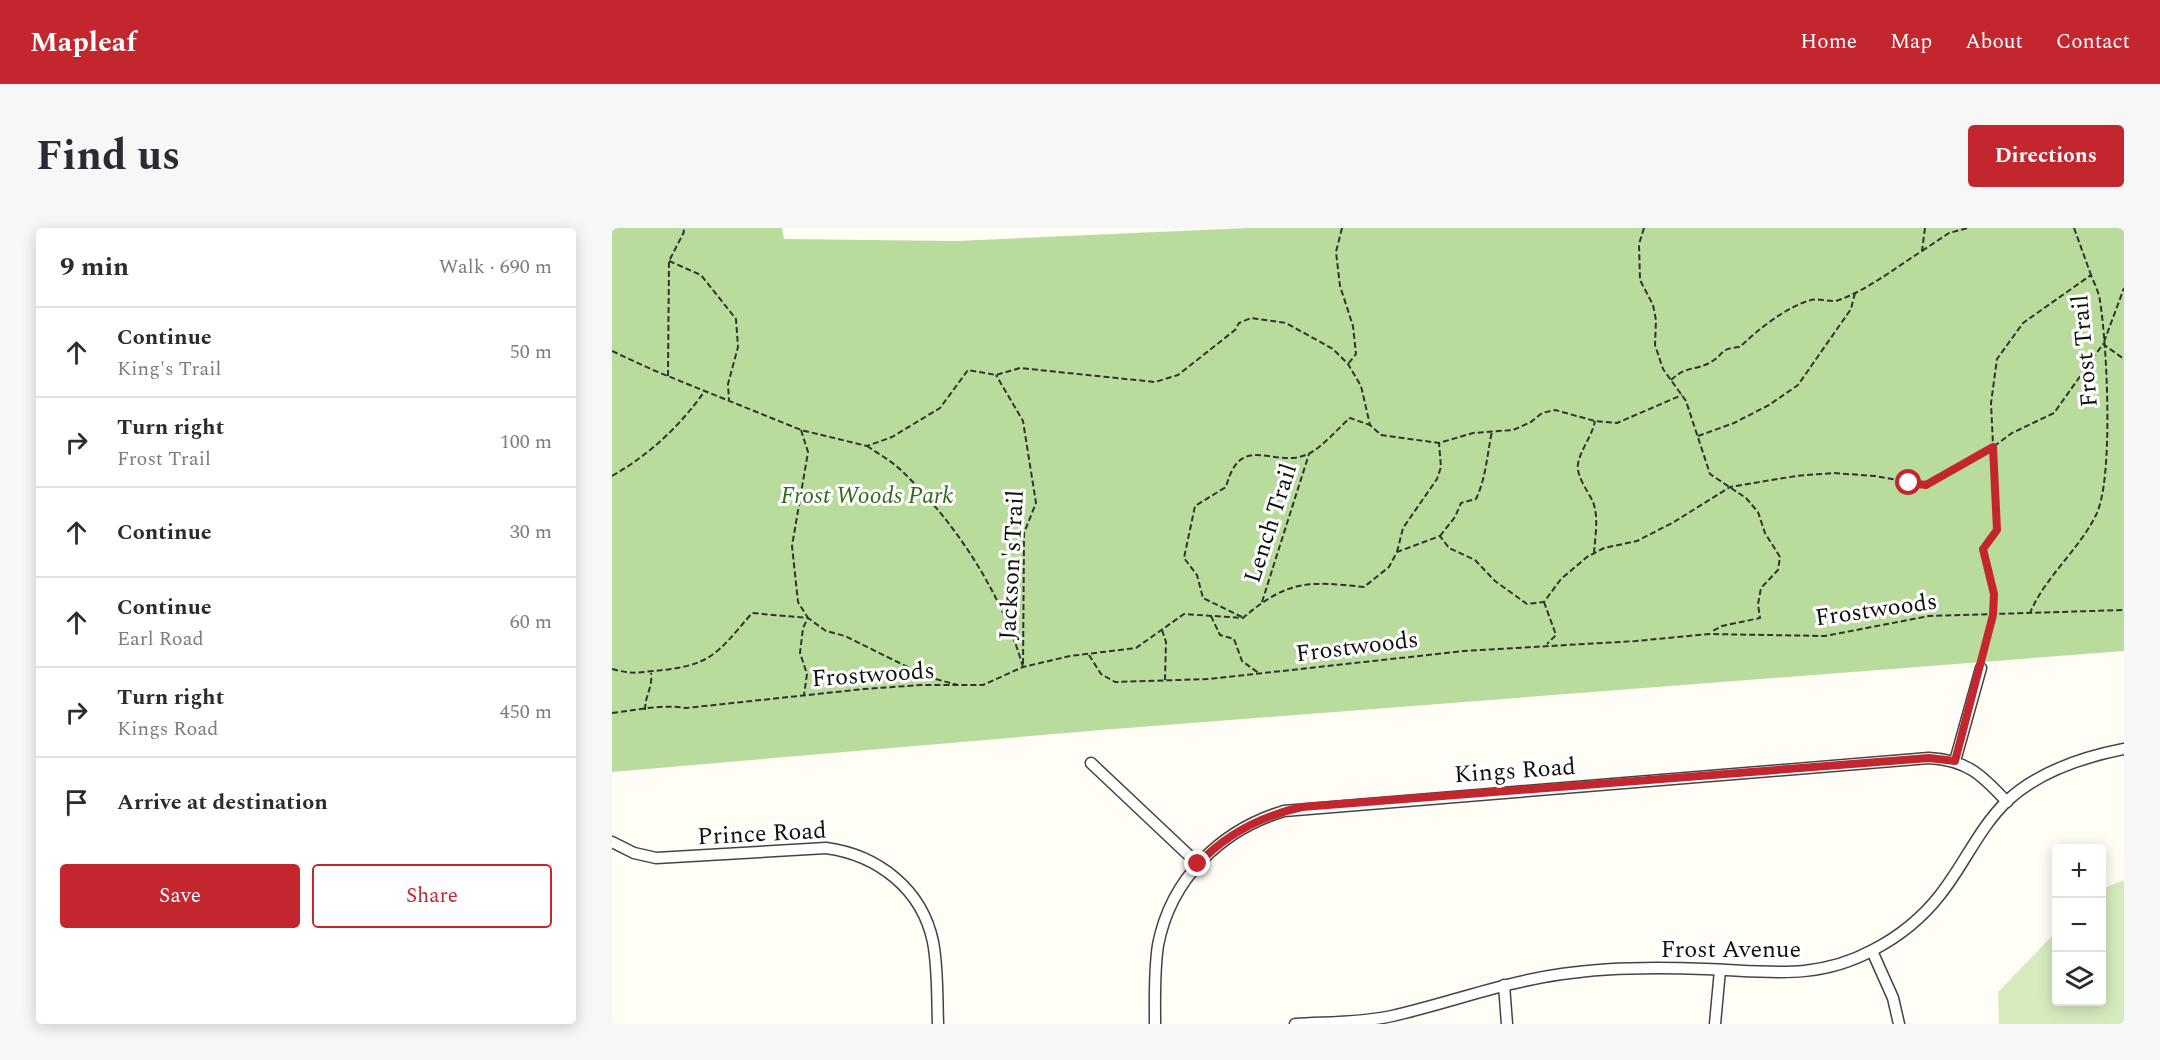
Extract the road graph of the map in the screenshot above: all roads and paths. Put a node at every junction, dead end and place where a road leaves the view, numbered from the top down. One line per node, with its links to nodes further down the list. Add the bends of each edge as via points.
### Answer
1 (683, 228): 8 (path)
2 (1342, 228): 15 (path, via 1336,252 1356,354)
3 (1644, 228): 18 (path, via 1639,243 1640,280 1653,305 1655,345)
4 (1925, 228): 7 (path)
5 (1968, 228): 7 (path, via 1949,233)
6 (2074, 228): 9 (path)
7 (1922, 251): 11 (path)
8 (669, 261): 17 (path); 21 (path, via 700,274 736,319 738,347 728,384)
9 (2091, 274): 12 (path, Frost Trail, via 2100,298); 29 (path, Frost Trail, via 2023,323 1997,359 1991,403)
10 (2124, 289): 12 (path)
11 (1855, 293): 18 (path, via 1835,302 1822,298 1806,301 1755,332 1740,347 1724,348 1710,363 1682,370); 26 (path, via 1851,309 1798,385 1734,423)
12 (2103, 344): 14 (path); 29 (path, via 2054,413); 39 (path, Frost Trail, via 2106,466 2097,513 2071,554 2037,595)
13 (612, 351): 17 (path)
14 (2124, 359)
15 (1348, 364): 16 (path, via 1314,336 1286,323 1251,318 1239,323 1178,375 1155,382 1020,368); 23 (path, via 1361,386)
16 (996, 375): 28 (path, via 969,370 940,408 892,437); 48 (path, Jackson'sTrail, via 1023,421 1036,503 1024,533)
17 (668, 376): 19 (path)
18 (1671, 380): 20 (path)
19 (705, 391): 21 (path); 31 (path, via 673,430 641,458)
20 (1682, 395): 22 (path, via 1617,423); 26 (path)
21 (730, 401): 24 (path)
22 (1595, 421): 25 (path, via 1555,410 1542,412 1513,430); 35 (path, via 1592,438 1578,466 1597,525)
23 (1370, 425): 27 (path, via 1381,435); 30 (path, via 1350,418)
24 (801, 430): 28 (path); 42 (path, via 808,452 792,546 798,602)
25 (1492, 431): 27 (path); 33 (path, via 1485,480 1476,499 1461,503)
26 (1698, 436): 32 (path, via 1710,474)
27 (1439, 443): 34 (path, via 1441,467 1437,479 1403,528)
28 (867, 446): 48 (path, Jackson'sTrail, via 903,471 971,557 994,590)
29 (1993, 447): 32 (path, via 1926,485 1833,473); 40 (path, Frost Trail, via 1997,530 1983,549 1994,594)
30 (1309, 454): 36 (path, Lench Trail); 43 (path, via 1292,459 1256,453 1246,457 1230,469 1226,487 1195,506 1184,558 1197,575 1203,598)
31 (612, 476)
32 (1730, 487): 35 (path, via 1637,541); 45 (path, via 1758,512 1780,557 1778,570 1761,588 1760,618 1722,626)
33 (1440, 536): 34 (path); 37 (path, via 1449,548 1475,560 1495,581 1527,604)
34 (1397, 552): 36 (path, via 1389,567 1364,587 1330,583 1286,587)
35 (1594, 553): 37 (path, via 1561,579)
36 (1262, 602): 43 (path)
37 (1544, 602): 46 (path, via 1556,635)
38 (2124, 610): 39 (path, Frostwoods)
39 (2030, 613): 40 (path, Frostwoods)
40 (1993, 615): 45 (path, Frostwoods, via 1929,616 1825,636); 49 (path, Frost Trail)
41 (1211, 616): 43 (path); 44 (path, via 1184,614); 52 (path, via 1220,635 1234,639 1242,662)
42 (808, 618): 51 (path, via 752,613 720,649 698,664); 54 (path, via 826,631 845,636 928,676); 55 (path, via 800,653 807,674)
43 (1243, 618)
44 (1162, 630): 47 (path, via 1136,648); 53 (path, via 1166,642)
45 (1709, 634): 46 (path, Frostwoods)
46 (1547, 645): 52 (path, Frostwoods, via 1373,659)
47 (1089, 655): 48 (path, Frostwoods); 53 (path, Frostwoods, via 1101,675 1115,682)
48 (1023, 667): 54 (path, Frostwoods, via 983,685)
49 (1981, 668): 59 (street)
50 (612, 669): 51 (path, via 635,675)
51 (651, 672): 56 (path, via 653,685 645,697)
52 (1260, 674): 53 (path, Frostwoods)
53 (1165, 680)
54 (962, 686): 55 (path, Frostwoods, via 921,685)
55 (804, 695): 56 (path, Frostwoods, via 686,708 663,704)
56 (645, 710): 57 (path, Frostwoods)
57 (612, 713)
58 (2124, 749): 61 (street, Frost Avenue, via 2058,768)
59 (1955, 761): 61 (street, Kings Road, via 1971,768); 63 (street, Kings Road, via 1921,759 1302,807 1251,823 1221,842)
60 (1091, 763): 63 (street)
61 (2007, 802): 64 (street, Frost Avenue, via 1925,912)
62 (612, 842): 67 (street, Prince Road, via 656,858 826,848 874,862 903,885 929,927)
63 (1198, 864): 68 (street, Kings Road, via 1175,896 1162,929)
64 (1872, 951): 65 (street, Frost Avenue, via 1832,966 1800,972); 72 (street, via 1893,998)
65 (1720, 970): 66 (street, Frost Avenue, via 1564,973); 71 (street)
66 (1504, 985): 69 (street, Frost Avenue, via 1391,1016); 70 (street)
67 (938, 1024)
68 (1155, 1024)
69 (1297, 1024)
70 (1506, 1024)
71 (1715, 1024)
72 (1899, 1024)

